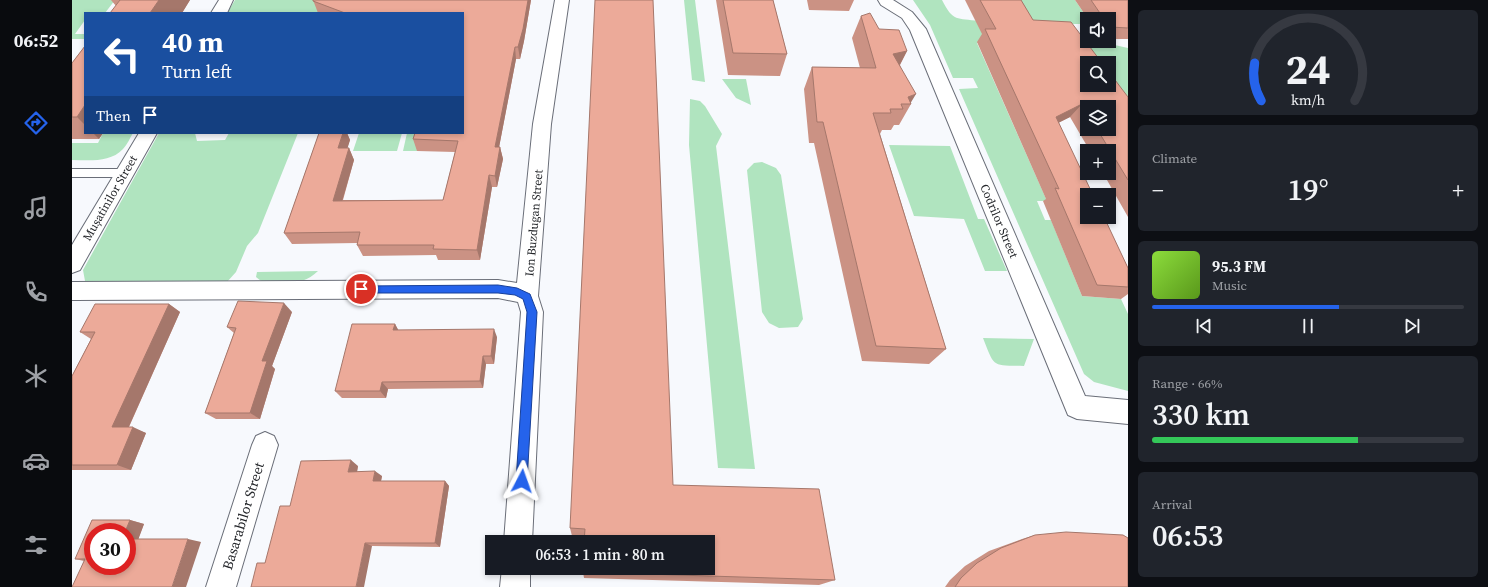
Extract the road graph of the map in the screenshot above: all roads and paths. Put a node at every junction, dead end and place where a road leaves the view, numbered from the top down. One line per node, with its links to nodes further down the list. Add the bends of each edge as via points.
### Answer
1 (226, 0): 4 (street)
2 (562, 0): 10 (street, Ion Buzdugan Street, via 542,124)
3 (885, 0): 11 (street, Codrilor Street, via 907,15 918,29 1077,407)
4 (220, 12)
5 (147, 134): 7 (street, Mușatinilor Street)
6 (72, 173): 7 (lane)
7 (125, 173): 8 (street, Mușatinilor Street)
8 (72, 264)
9 (72, 291): 10 (street, via 498,289)
10 (527, 296): 13 (street, Ion Buzdugan Street, via 532,312)
11 (1128, 412)
12 (264, 445): 15 (street, Basarabilor Street)
13 (518, 535)
14 (516, 575): 16 (street)
15 (221, 587)
16 (515, 587)

